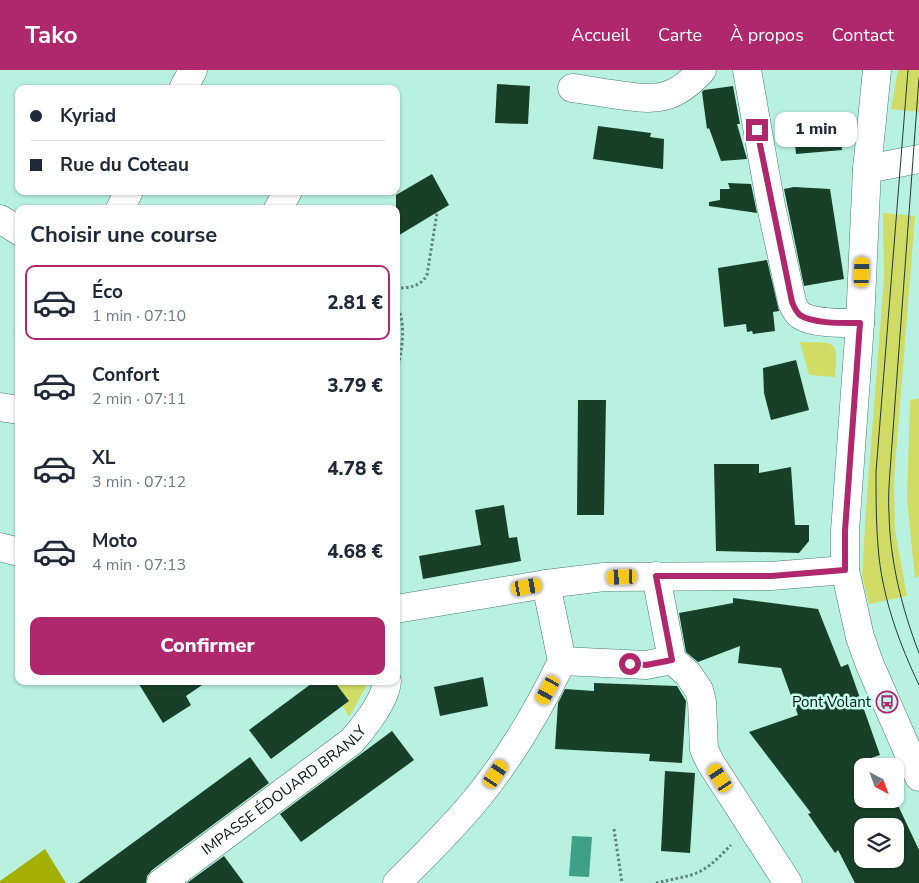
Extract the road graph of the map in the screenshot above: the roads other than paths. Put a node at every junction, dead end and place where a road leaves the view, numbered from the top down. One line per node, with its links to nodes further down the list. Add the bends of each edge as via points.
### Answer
1 (193, 70): 5 (street)
2 (702, 70): 6 (street, via 683,88 655,99)
3 (747, 70): 11 (street, via 792,302 801,316 810,319)
4 (877, 70): 8 (street)
5 (185, 85)
6 (572, 88)
7 (919, 159): 8 (street)
8 (867, 169): 11 (street)
9 (0, 219): 10 (street)
10 (15, 228)
11 (860, 323): 16 (street)
12 (0, 407): 13 (street)
13 (15, 409)
14 (0, 546): 15 (street)
15 (15, 551)
16 (845, 570): 17 (street, via 771,576); 23 (street, via 862,644)
17 (656, 576): 18 (street, via 604,577); 20 (street)
18 (546, 584): 19 (street); 21 (street)
19 (400, 608)
20 (672, 660): 21 (street, via 646,665); 26 (street, via 688,674 699,690 704,749 710,762)
21 (562, 661): 25 (street, via 533,717 496,774 458,821)
22 (386, 685): 24 (street, IMPASSE ÉDOUARD BRANLY, via 383,696 352,742)
23 (919, 777)
24 (161, 883)
25 (397, 883)
26 (788, 883)

